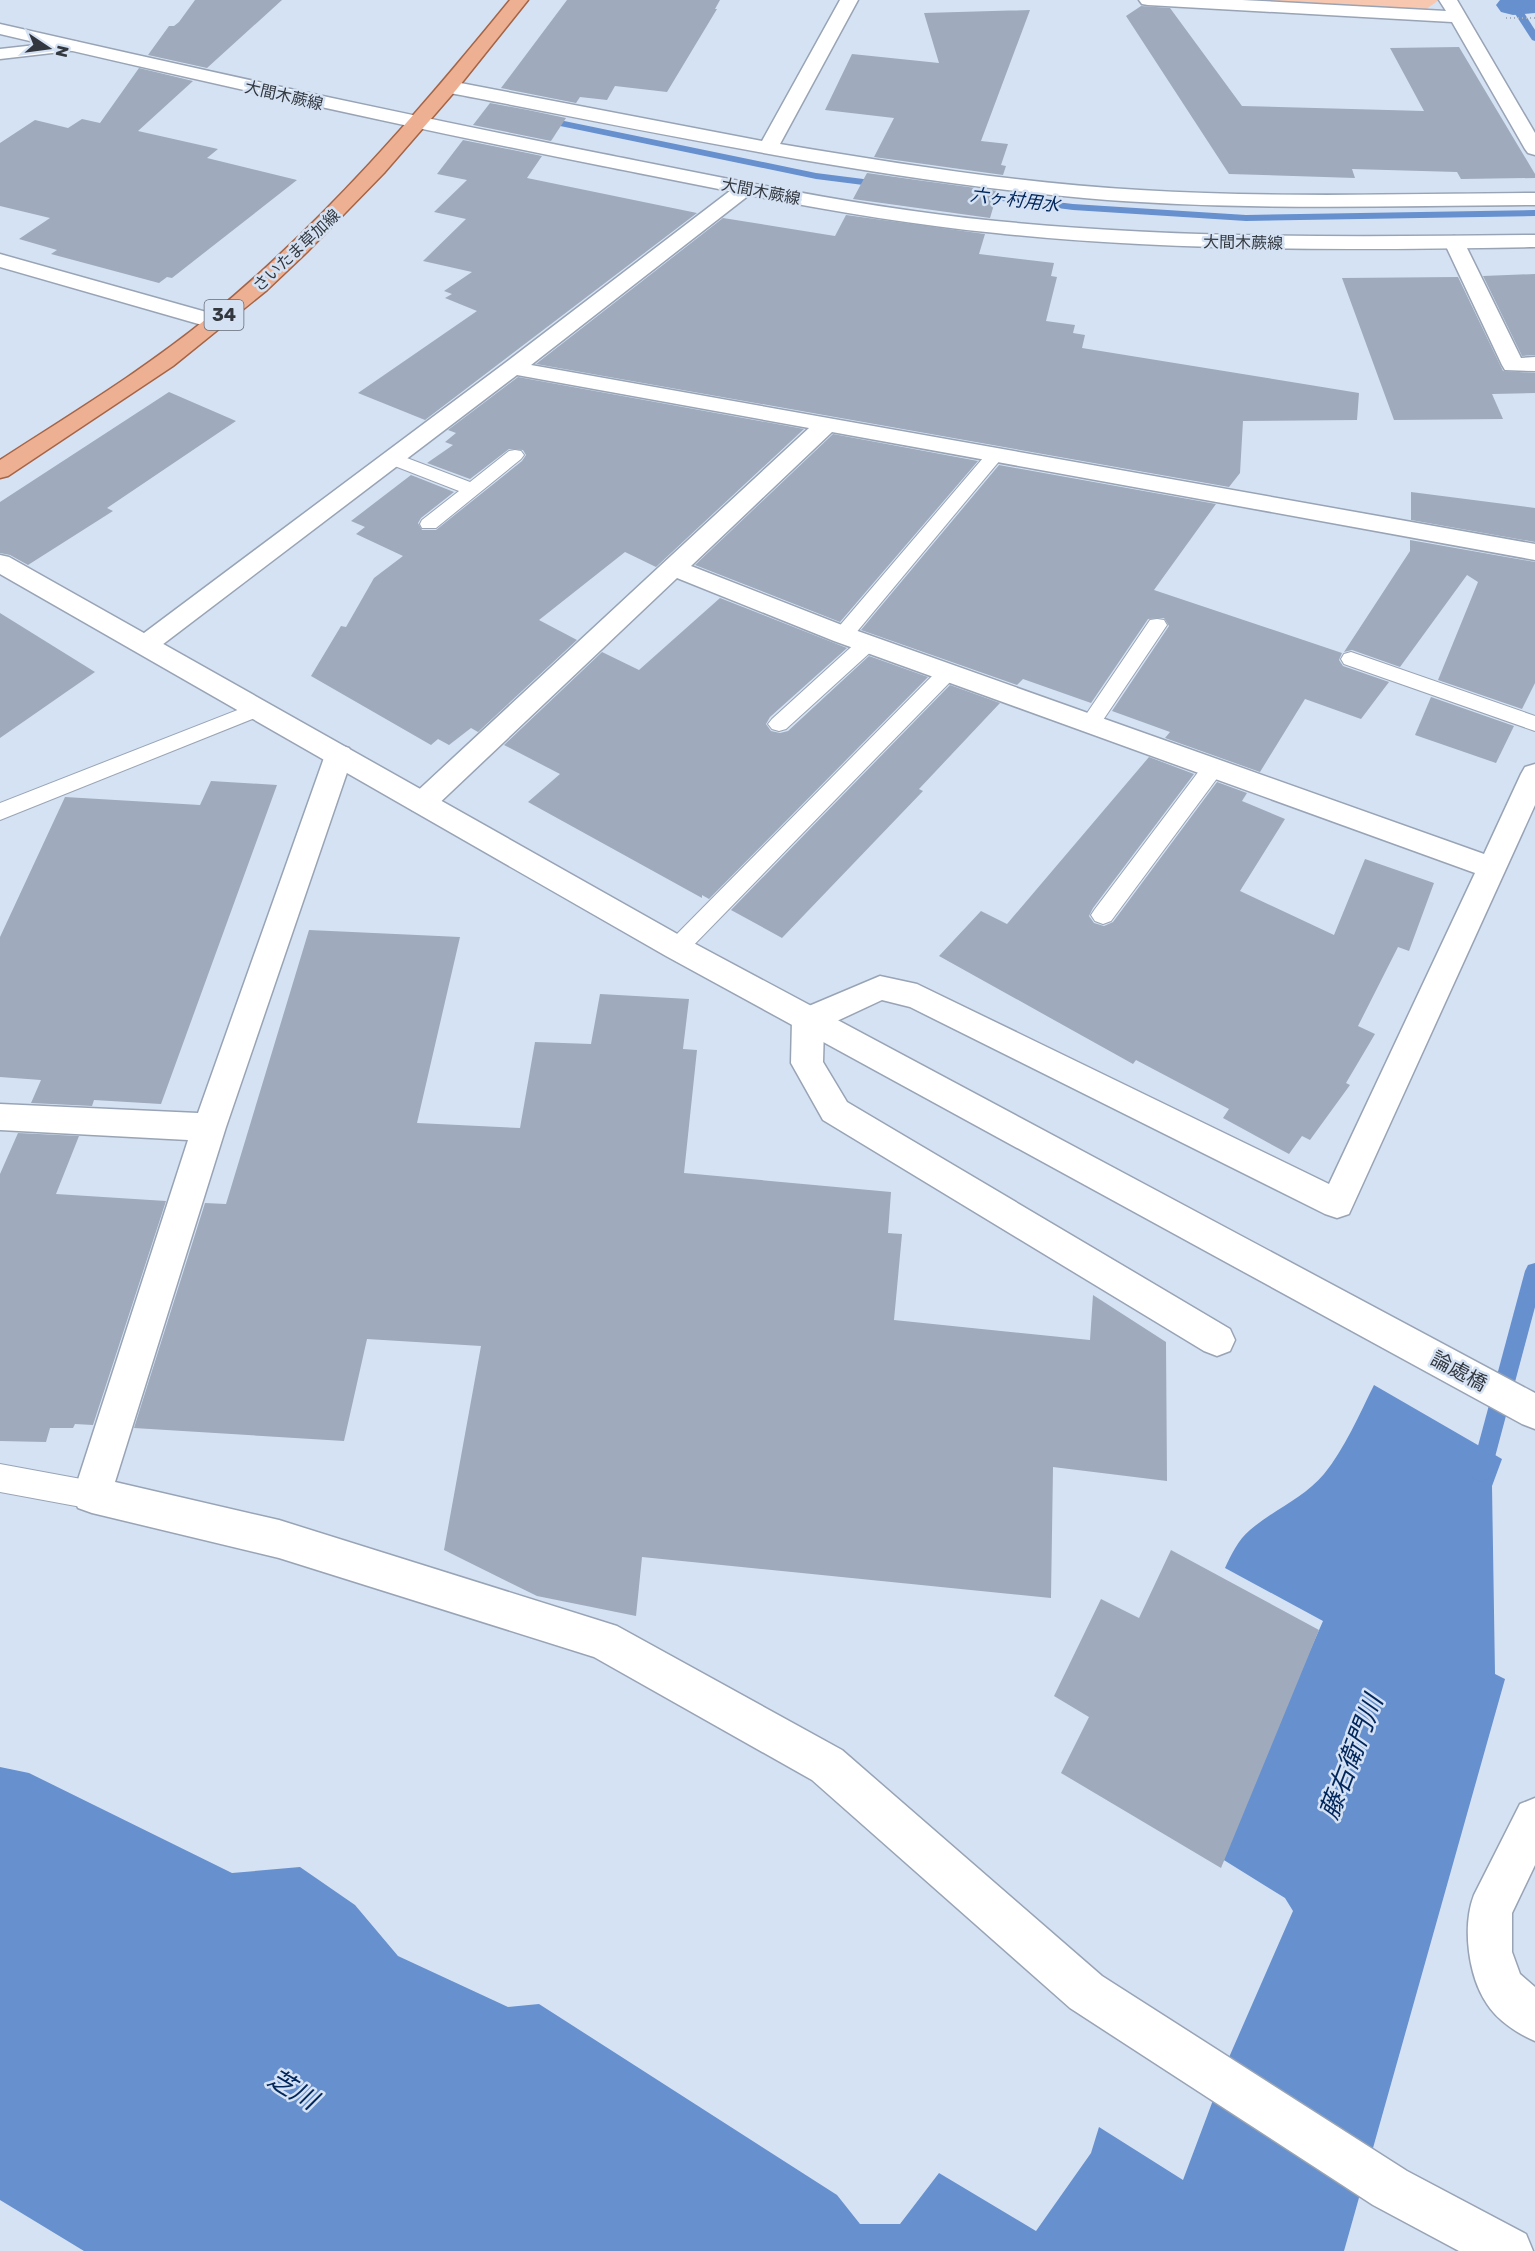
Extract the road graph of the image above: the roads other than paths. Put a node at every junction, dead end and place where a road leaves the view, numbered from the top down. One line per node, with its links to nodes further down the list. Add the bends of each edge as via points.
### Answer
1 (519, 0): 10 (main road, さいたま草加線 / 34)
2 (849, 0): 12 (street)
3 (1148, 0): 4 (street)
4 (1157, 0): 6 (street)
5 (1448, 0): 6 (street)
6 (1458, 17): 13 (street)
7 (0, 29): 8 (street, 大間木蕨線)
8 (72, 46): 9 (street); 11 (street, 大間木蕨線)
9 (0, 54)
10 (450, 87): 11 (main road, さいたま草加線 / 34); 12 (street)
11 (418, 123): 14 (street, 大間木蕨線); 19 (main road, さいたま草加線 / 34, via 333,217)
12 (769, 146): 15 (street, via 869,164 1087,192 1280,201)
13 (1535, 149)
14 (746, 188): 17 (street, 大間木蕨線, via 919,218 1078,234 1269,243); 21 (street)
15 (1535, 199)
16 (1535, 241): 17 (street, 大間木蕨線)
17 (1454, 242): 20 (street, via 1513,364)
18 (0, 260): 19 (street)
19 (216, 322): 26 (main road, さいたま草加線 / 34, via 133,385)
20 (1535, 364)
21 (513, 368): 22 (street); 25 (street)
22 (826, 425): 24 (street); 31 (street)
23 (515, 455): 27 (lane)
24 (995, 455): 29 (street); 33 (lane)
25 (393, 459): 27 (lane); 34 (street)
26 (0, 471)
27 (472, 489): 28 (lane)
28 (429, 524)
29 (1535, 552)
30 (0, 563): 34 (street, 論處橋)
31 (674, 568): 33 (street); 44 (street)
32 (1157, 625): 39 (lane)
33 (855, 639): 36 (street); 38 (lane)
34 (145, 645): 37 (street, 論處橋)
35 (1352, 659): 40 (lane)
36 (947, 673): 39 (street); 48 (lane)
37 (258, 709): 41 (street, 論處橋); 45 (lane)
38 (779, 724)
39 (1090, 724): 42 (street)
40 (1535, 724)
41 (339, 755): 44 (street, 論處橋); 51 (street)
42 (1213, 768): 46 (street); 47 (lane)
43 (1535, 774): 46 (street)
44 (422, 802): 48 (street, 論處橋)
45 (0, 812)
46 (1492, 868): 49 (street, via 1337,1204 917,996 880,988)
47 (1103, 915)
48 (677, 948): 49 (street, 論處橋)
49 (808, 1020): 52 (street, via 807,1063 835,1111); 53 (street, 論處橋)
50 (0, 1117): 51 (street)
51 (209, 1127): 55 (street)
52 (1217, 1340)
53 (1535, 1412)
54 (0, 1478): 55 (lane)
55 (92, 1495): 58 (street, via 279,1539 603,1640 827,1765 1086,1992 1390,2188)
56 (1535, 1819): 57 (street, via 1490,1911 1490,1952 1503,1989)
57 (1535, 2018)
58 (1509, 2251)

